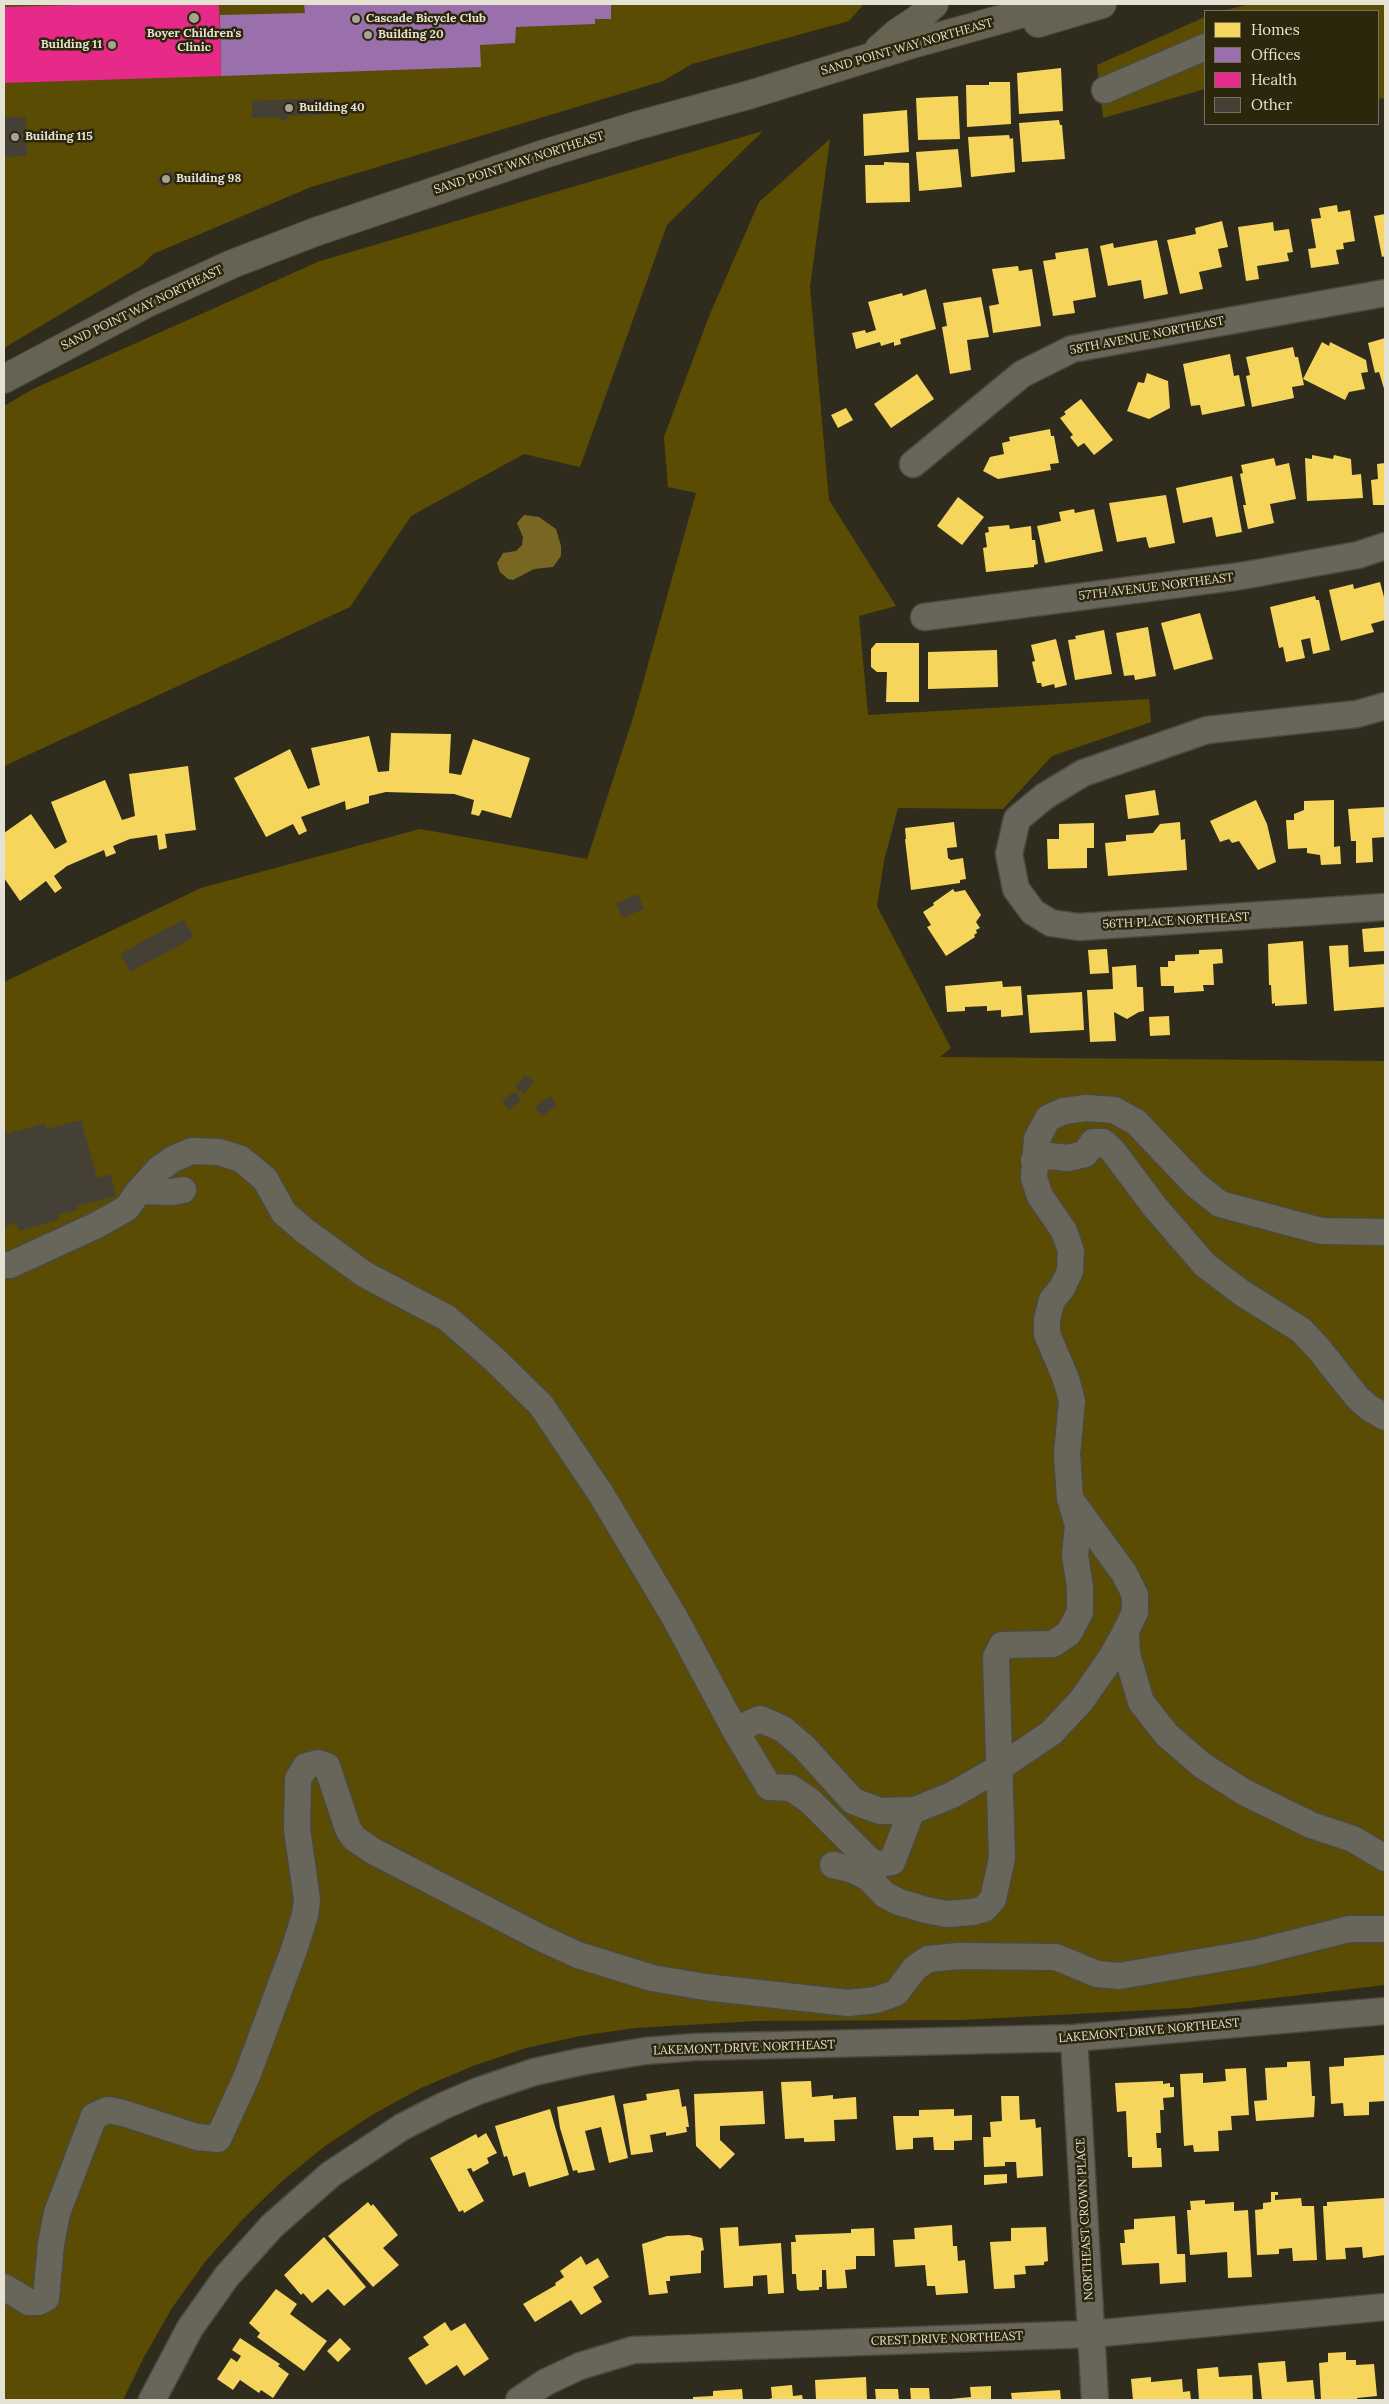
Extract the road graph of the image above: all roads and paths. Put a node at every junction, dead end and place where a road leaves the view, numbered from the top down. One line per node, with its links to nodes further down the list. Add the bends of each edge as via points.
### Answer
1 (934, 4): 6 (main road)
2 (1102, 4): 4 (main road, via 988,38)
3 (1041, 6): 4 (main road, SAND POINT WAY NORTHEAST)
4 (959, 32): 6 (main road, SAND POINT WAY NORTHEAST)
5 (1204, 47): 7 (street)
6 (868, 58): 9 (main road, SAND POINT WAY NORTHEAST, via 544,154 315,232 232,264 148,303)
7 (1105, 90)
8 (1385, 293): 10 (street, 58TH AVENUE NORTHEAST, via 1072,349 1022,374)
9 (4, 379)
10 (914, 464)
11 (1385, 546): 12 (street, 57TH AVENUE NORTHEAST, via 1358,555 1241,576)
12 (924, 617)
13 (1385, 706): 14 (street, 56TH PLACE NORTHEAST, via 1357,714 1207,730 1082,773 1016,819 1009,854 1016,889 1033,912 1051,923 1079,926)
14 (1385, 907)
15 (1034, 1160): 18 (street, via 1037,1139 1048,1118 1064,1111 1086,1108 1114,1110 1136,1122 1196,1185 1220,1204 1321,1231); 20 (street, via 1085,1154 1093,1142 1103,1142 1205,1265 1301,1330 1357,1398); 21 (street, via 1034,1178 1040,1196 1064,1230 1071,1251 1070,1271 1052,1300 1047,1319 1047,1334 1072,1401 1068,1454)
16 (183, 1190): 17 (street)
17 (139, 1191): 19 (street, via 127,1208 97,1225); 23 (street, via 159,1169 192,1151 219,1152 241,1159 265,1179 284,1213 305,1231 364,1274 447,1318 494,1359 541,1405 601,1494 675,1618)
18 (1385, 1232)
19 (4, 1265)
20 (1385, 1417)
21 (1070, 1499): 22 (street, via 1136,1594 1135,1612); 24 (street, via 1078,1525 1076,1555 1080,1612 1069,1633 1053,1644 1002,1645 996,1657)
22 (1126, 1631): 24 (street, via 1075,1708 1051,1733); 26 (street, via 1127,1654 1142,1702 1167,1735 1203,1766 1253,1796 1311,1825 1353,1839)
23 (735, 1730): 25 (street, via 760,1719 783,1729 804,1747 853,1801 880,1811); 25 (street, via 769,1787 791,1788 810,1801 870,1861 878,1864 892,1862)
24 (999, 1768): 25 (street, via 952,1795); 27 (street, via 1002,1858 994,1899 984,1908 947,1914 926,1910 885,1895 870,1879 854,1870)
25 (912, 1810)
26 (1385, 1858)
27 (833, 1865)
28 (1385, 1929): 31 (street, via 1349,1929 1253,1953 1119,1976 1097,1974 1056,1957 958,1956 928,1959 915,1968 896,1992 876,2000 848,2002 705,1987 652,1978 578,1955 373,1851 348,1830 327,1766 318,1763 306,1766 298,1779 298,1829 307,1900 305,1915 248,2076 218,2140 197,2137 123,2112 108,2110 94,2116 57,2213 46,2298 29,2302)
29 (1385, 2010): 30 (street, LAKEMONT DRIVE NORTHEAST)
30 (1074, 2038): 33 (street, NORTHEAST CROWN PLACE); 34 (street, LAKEMONT DRIVE NORTHEAST, via 695,2047 584,2061 534,2072 478,2091 402,2127 331,2174 272,2226 227,2276 190,2328)
31 (4, 2287)
32 (1385, 2307): 33 (street, CREST DRIVE NORTHEAST)
33 (1091, 2334): 35 (street, CREST DRIVE NORTHEAST, via 632,2350 580,2366 546,2382); 36 (street, NORTHEAST CROWN PLACE)
34 (152, 2400)
35 (519, 2400)
36 (1095, 2400)

